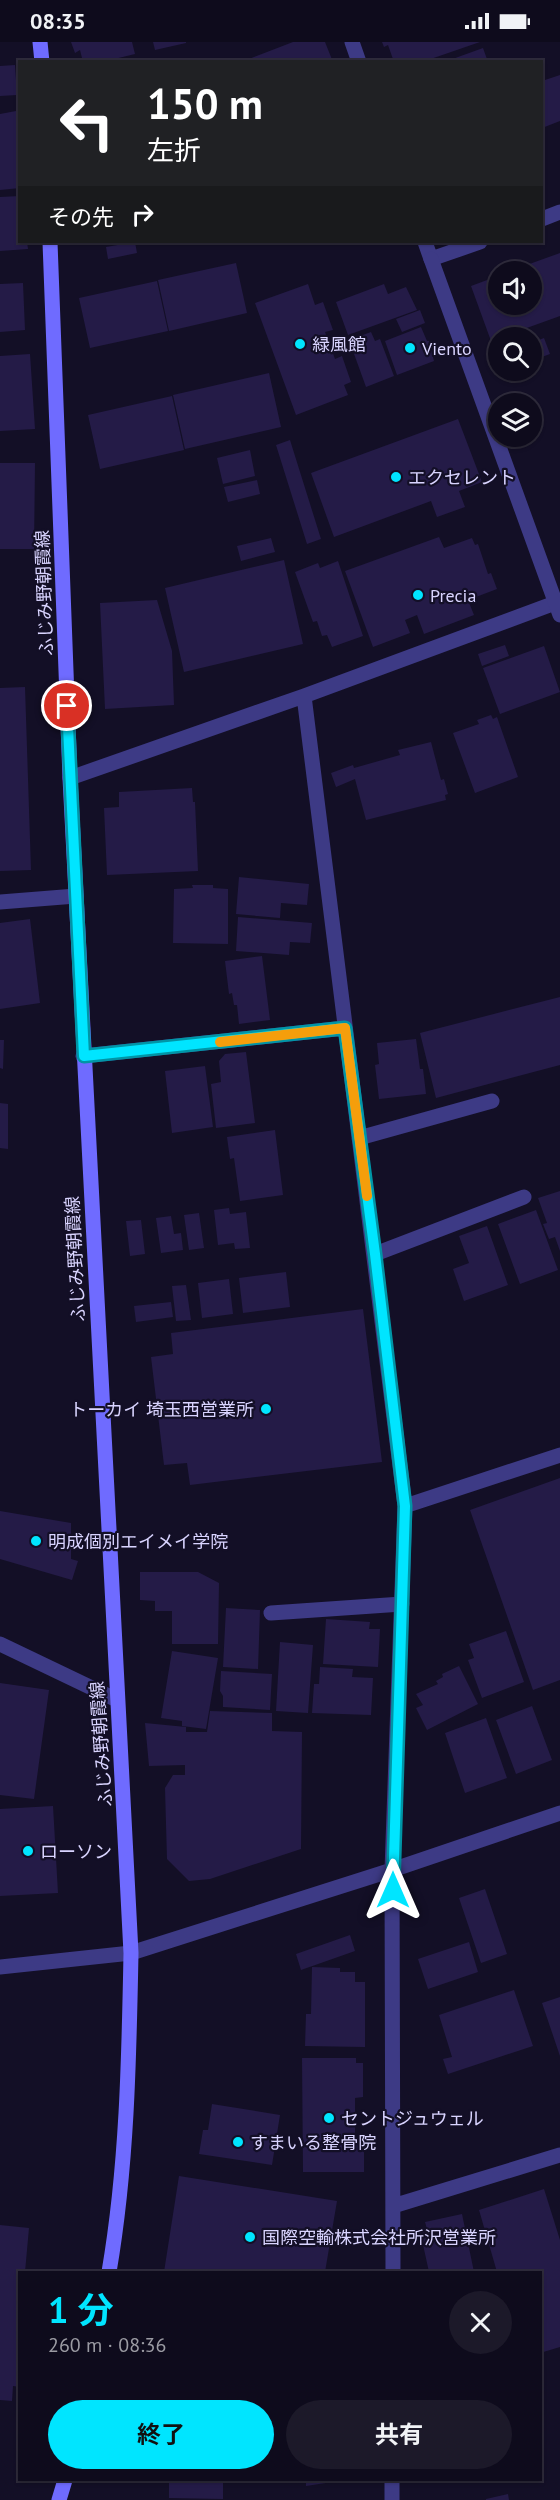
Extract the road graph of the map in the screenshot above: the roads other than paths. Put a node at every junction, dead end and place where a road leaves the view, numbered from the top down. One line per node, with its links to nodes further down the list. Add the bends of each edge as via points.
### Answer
1 (40, 42): 3 (main road)
2 (352, 42): 4 (street)
3 (42, 60)
4 (358, 60)
5 (560, 212): 6 (street)
6 (543, 219)
7 (50, 243): 13 (main road, ふじみ野朝霞線)
8 (424, 243): 10 (street)
9 (477, 243): 10 (street)
10 (431, 260): 11 (street)
11 (558, 609): 12 (street)
12 (304, 696): 13 (street); 16 (street)
13 (70, 778): 14 (main road, ふじみ野朝霞線)
14 (76, 896): 15 (street); 17 (main road, ふじみ野朝霞線)
15 (0, 902)
16 (345, 1028): 17 (street); 19 (street)
17 (84, 1056): 27 (main road, ふじみ野朝霞線)
18 (492, 1101): 19 (street)
19 (359, 1138): 21 (street)
20 (524, 1197): 21 (street)
21 (375, 1254): 23 (street)
22 (560, 1455): 23 (street)
23 (405, 1506): 24 (street)
24 (402, 1604): 25 (street); 29 (street)
25 (271, 1613)
26 (0, 1644): 27 (street)
27 (117, 1700): 30 (main road, ふじみ野朝霞線)
28 (560, 1812): 29 (street)
29 (392, 1870): 30 (street); 33 (street)
30 (131, 1953): 31 (street); 34 (main road, ふじみ野朝霞線, via 128,2097)
31 (0, 1967)
32 (560, 2155): 33 (street)
33 (393, 2206): 35 (street)
34 (109, 2271)
35 (393, 2271)
36 (65, 2481): 38 (main road)
37 (392, 2481): 39 (street)
38 (59, 2500)
39 (392, 2500)

